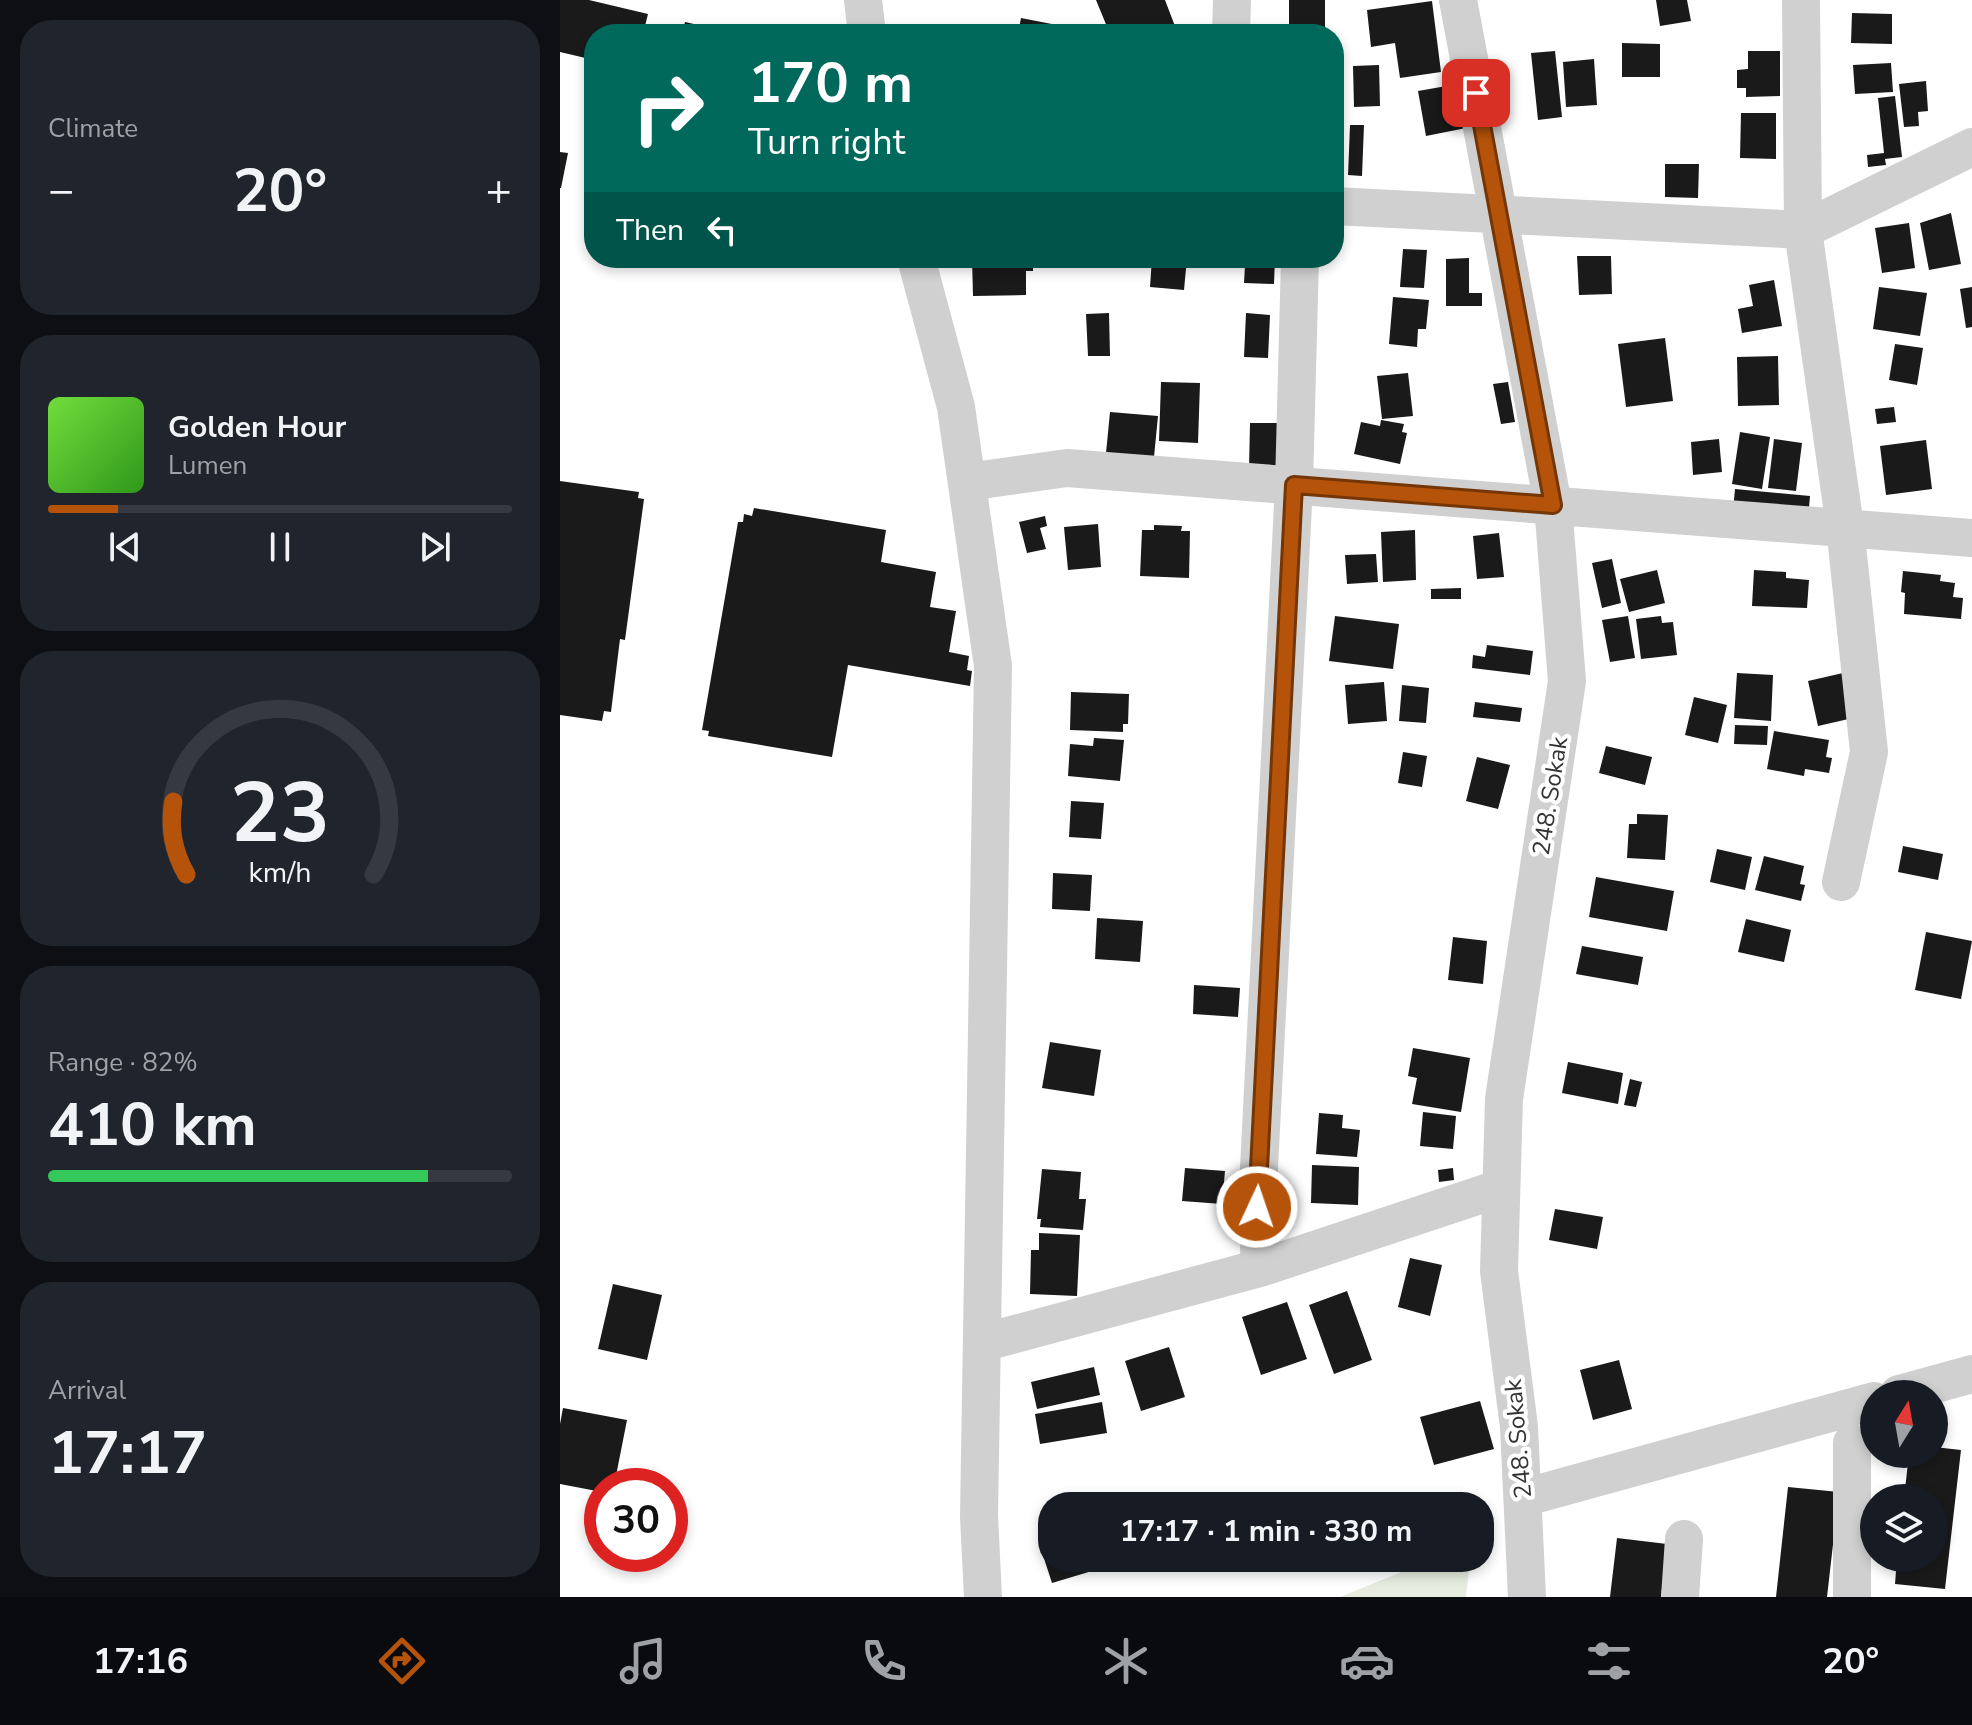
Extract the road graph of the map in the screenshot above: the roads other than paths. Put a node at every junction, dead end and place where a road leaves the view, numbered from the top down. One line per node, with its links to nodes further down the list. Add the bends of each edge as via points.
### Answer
1 (863, 0): 5 (street)
2 (1232, 0): 6 (street)
3 (1458, 0): 9 (street, 248. Sokak)
4 (1801, 0): 10 (street)
5 (866, 24)
6 (1231, 24)
7 (1972, 147): 10 (street)
8 (1344, 207): 9 (street)
9 (1499, 216): 10 (street); 15 (street, 248. Sokak)
10 (1803, 230): 16 (street)
11 (919, 268): 13 (street, via 956,407)
12 (1300, 268): 14 (street)
13 (967, 482): 14 (street, via 1067,468); 21 (street, via 993,666)
14 (1294, 485): 15 (street); 20 (street, via 1257,1207)
15 (1553, 505): 16 (street); 19 (street, 248. Sokak, via 1567,681 1504,1099)
16 (1845, 527): 17 (street); 18 (street, via 1869,752)
17 (1972, 538)
18 (1841, 882)
19 (1501, 1188): 20 (street); 26 (street, 248. Sokak, via 1499,1271)
20 (1260, 1268): 21 (street)
21 (982, 1343): 28 (street)
22 (1972, 1374): 23 (street)
23 (1948, 1381)
24 (1860, 1405): 26 (street)
25 (1852, 1443): 31 (street)
26 (1523, 1498): 29 (street, 248. Sokak)
27 (1684, 1539): 30 (street)
28 (983, 1597)
29 (1527, 1597)
30 (1680, 1597)
31 (1852, 1597)

